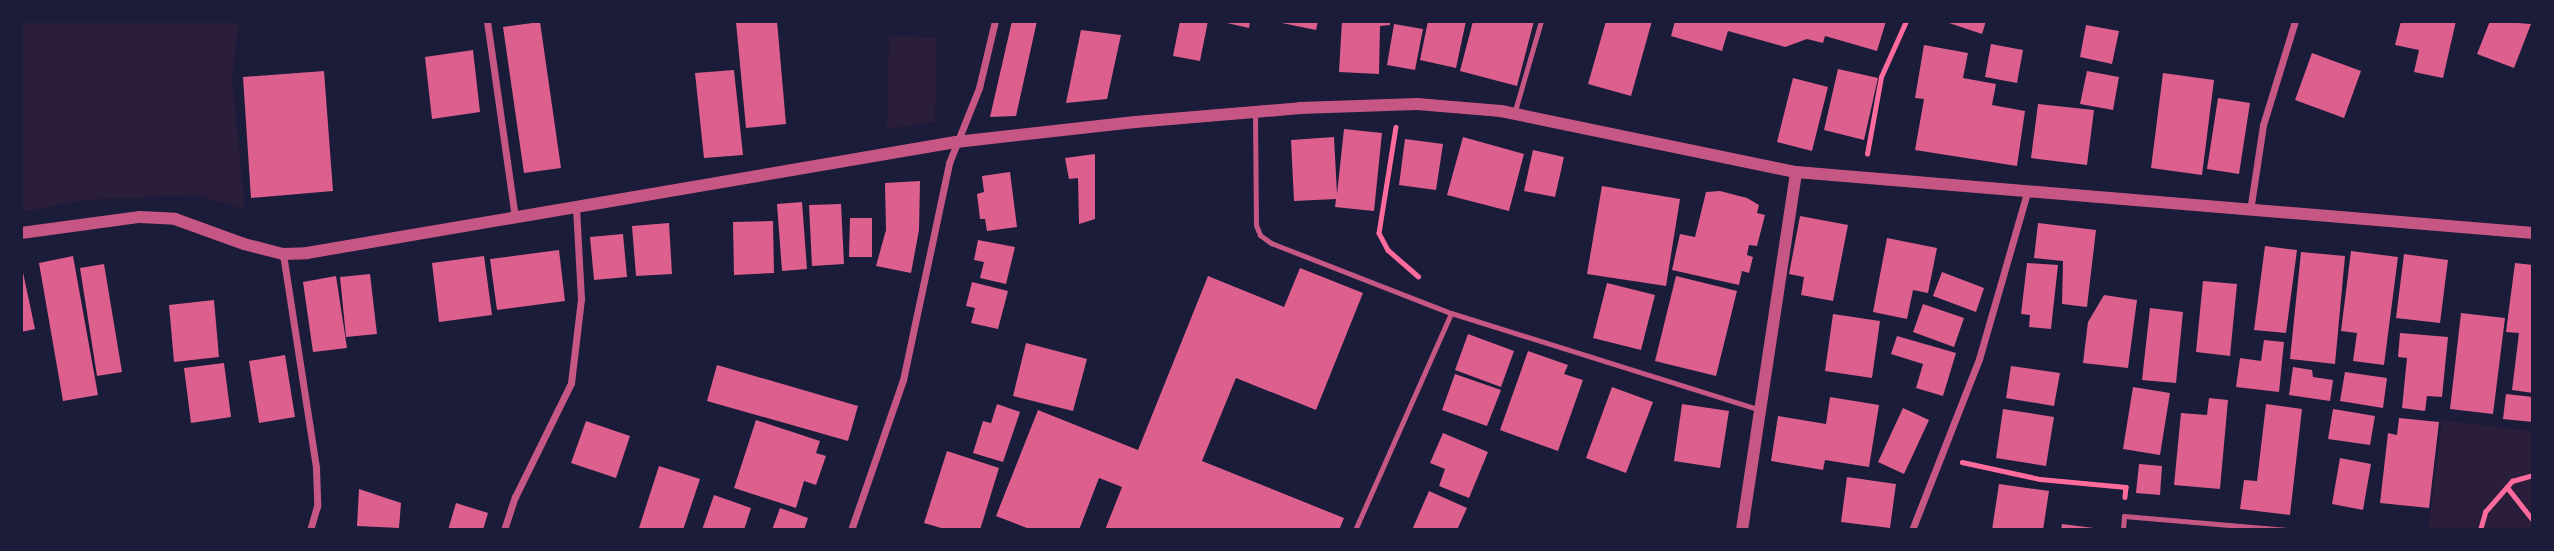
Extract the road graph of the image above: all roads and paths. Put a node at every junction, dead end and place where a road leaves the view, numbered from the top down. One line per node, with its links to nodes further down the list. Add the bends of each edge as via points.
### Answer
1 (487, 21): 15 (street)
2 (995, 21): 9 (street, via 979,88)
3 (1541, 21): 8 (lane)
4 (1906, 21): 11 (path, via 1881,77)
5 (2295, 21): 14 (street, via 2263,125)
6 (1397, 104): 7 (street); 8 (street); 19 (path, via 1395,144 1379,233 1388,250)
7 (1255, 112): 9 (street); 20 (lane, via 1256,225 1261,235 1271,243)
8 (1514, 114): 10 (street)
9 (956, 142): 13 (street); 29 (street, via 903,380)
10 (1796, 172): 11 (street); 21 (street)
11 (1863, 179): 12 (street)
12 (2027, 193): 14 (street); 22 (street, via 1979,359)
13 (576, 208): 15 (street); 28 (street, via 581,299 571,383 515,497)
14 (2250, 212): 17 (street)
15 (515, 218): 18 (street)
16 (21, 233): 18 (street, via 140,217 175,219)
17 (2533, 233)
18 (283, 254): 27 (street, via 316,468 317,506)
19 (1421, 280)
20 (1451, 313): 21 (lane); 30 (lane)
21 (1760, 410): 31 (street)
22 (1942, 458): 25 (path, via 2040,479 2126,487); 32 (street)
23 (2533, 475): 24 (path)
24 (2507, 487): 26 (path); 35 (path, via 2485,512)
25 (2124, 516): 33 (lane); 34 (lane)
26 (2533, 520)
27 (310, 530)
28 (504, 530)
29 (851, 530)
30 (1355, 530)
31 (1742, 530)
32 (1912, 530)
33 (2123, 530)
34 (2287, 530)
35 (2480, 530)

